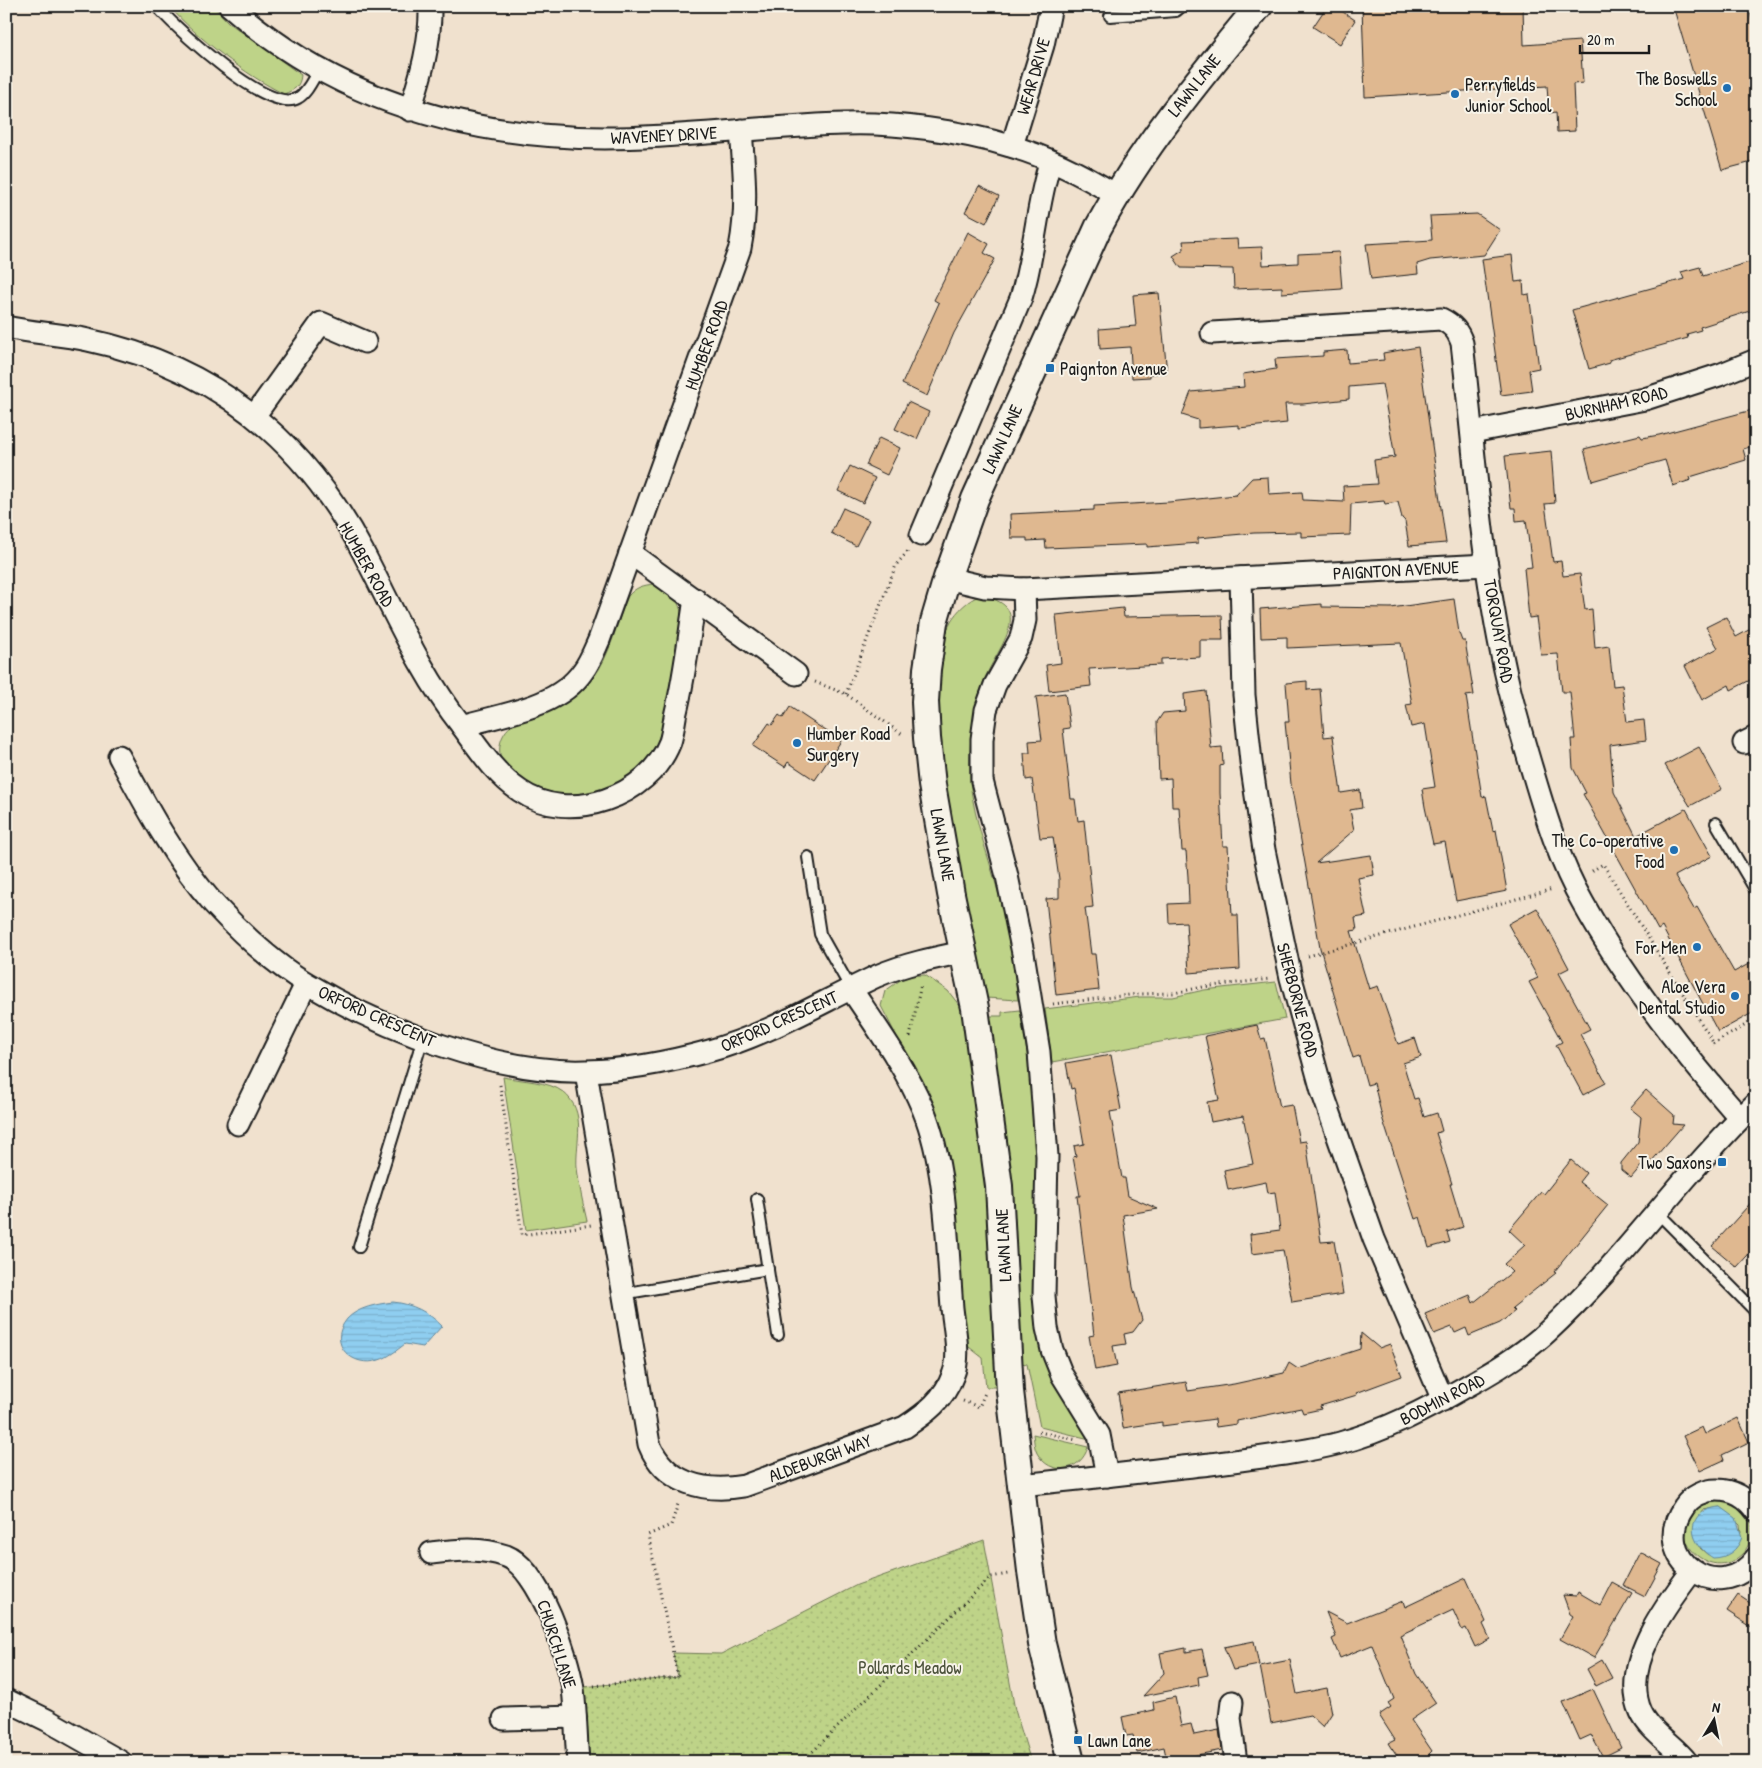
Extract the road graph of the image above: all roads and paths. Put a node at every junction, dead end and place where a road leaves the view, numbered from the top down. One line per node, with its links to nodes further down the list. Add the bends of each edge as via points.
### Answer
1 (156, 6): 8 (lane, via 224,67 275,100 298,99)
2 (230, 6): 8 (street, WAVENEY DRIVE)
3 (430, 6): 9 (street, via 425,63)
4 (1051, 6): 11 (street, WEAR DRIVE, via 1043,45)
5 (1182, 6): 7 (lane, via 1176,11)
6 (1259, 6): 13 (street, LAWN LANE, via 1155,134)
7 (1110, 16)
8 (318, 71): 9 (street, WAVENEY DRIVE)
9 (410, 110): 10 (street, WAVENEY DRIVE, via 499,131 559,136 607,138)
10 (741, 130): 11 (street, WAVENEY DRIVE, via 846,124 895,126); 21 (street, HUMBER ROAD, via 746,196 740,248)
11 (1012, 146): 12 (street, WAVENEY DRIVE)
12 (1050, 162): 13 (street, WAVENEY DRIVE, via 1080,174); 20 (street, LAWN LANE, via 1042,189 1030,269 1021,298)
13 (1116, 195): 23 (street, LAWN LANE, via 979,490)
14 (6, 327): 18 (street, HUMBER ROAD, via 88,340 165,363 214,388)
15 (1212, 333): 19 (street, TORQUAY ROAD, via 1441,319 1459,332)
16 (365, 342): 18 (street, via 321,324)
17 (1756, 360): 19 (street, BURNHAM ROAD, via 1645,399)
18 (255, 415): 29 (street, HUMBER ROAD, via 301,461 344,520 423,670)
19 (1472, 432): 22 (street, TORQUAY ROAD)
20 (921, 535): 28 (path, via 896,565)
21 (630, 554): 26 (street); 29 (street, HUMBER ROAD, via 599,640 584,671 575,681 558,694 536,704)
22 (1487, 565): 24 (street, PAIGNTON AVENUE); 34 (street, TORQUAY ROAD, via 1519,727 1542,802)
23 (946, 578): 25 (street, PAIGNTON AVENUE, via 985,587); 30 (street, LAWN LANE, via 934,622 927,669)
24 (1240, 578): 25 (street, PAIGNTON AVENUE); 58 (street, SHERBORNE ROAD, via 1244,695 1252,762 1264,850 1291,978 1322,1091 1374,1239)
25 (1024, 589): 59 (street, via 1025,620 1021,638 995,685 986,710 982,781 1007,876 1039,1052 1047,1156 1044,1296 1048,1328 1062,1375 1099,1435)
26 (695, 599): 27 (street); 29 (street, HUMBER ROAD, via 670,742 634,787 615,797 581,804 564,805 539,800 521,792 499,774)
27 (796, 674): 28 (path)
28 (846, 694): 30 (path, via 910,740)
29 (462, 726)
30 (927, 738): 36 (street, LAWN LANE)
31 (119, 756): 38 (street, ORFORD CRESCENT, via 162,836 213,903 241,931)
32 (1716, 823): 35 (lane)
33 (808, 857): 39 (lane, via 820,934)
34 (1573, 884): 42 (path, via 1603,864); 43 (street, TORQUAY ROAD, via 1631,980)
35 (1756, 891)
36 (964, 952): 37 (street, ORFORD CRESCENT); 61 (street, LAWN LANE, via 978,1026 999,1186 1010,1390)
37 (925, 960): 39 (street, ORFORD CRESCENT); 45 (path)
38 (306, 984): 41 (street, ORFORD CRESCENT); 49 (street, ORFORD CRESCENT)
39 (851, 989): 45 (street, ALDEBURGH WAY); 46 (street, ORFORD CRESCENT, via 754,1036 711,1051 669,1062)
40 (1756, 1019): 42 (path)
41 (423, 1038): 44 (street, ORFORD CRESCENT); 53 (lane)
42 (1714, 1044): 43 (path)
43 (1688, 1056): 48 (street, TORQUAY ROAD)
44 (496, 1062): 46 (street, ORFORD CRESCENT); 52 (path, via 522,1235)
45 (904, 1069): 60 (street, ALDEBURGH WAY, via 923,1111 941,1189 956,1350 954,1374 944,1395 927,1413 905,1427 744,1486 722,1490)
46 (586, 1072): 52 (street, ALDEBURGH WAY)
47 (1756, 1103): 48 (street, BODMIN ROAD)
48 (1740, 1118): 51 (street, BODMIN ROAD)
49 (238, 1124)
50 (757, 1199): 54 (lane)
51 (1657, 1212): 56 (lane); 58 (street, BODMIN ROAD, via 1593,1286 1545,1334 1496,1371)
52 (611, 1222): 55 (street, ALDEBURGH WAY)
53 (359, 1247)
54 (768, 1269): 55 (lane); 57 (lane)
55 (622, 1294): 60 (street, ALDEBURGH WAY, via 649,1444 654,1458 668,1472)
56 (1756, 1312)
57 (778, 1335)
58 (1444, 1400): 59 (street, BODMIN ROAD, via 1391,1425 1315,1448)
59 (1107, 1476): 61 (street, BODMIN ROAD)
60 (685, 1481): 67 (path, via 671,1525 648,1534 678,1677)
61 (1019, 1485): 75 (street, LAWN LANE, via 1042,1644)
62 (1756, 1512): 65 (street, via 1738,1495 1720,1490 1704,1493 1687,1503 1676,1522 1674,1542 1678,1555)
63 (431, 1553): 67 (street, CHURCH LANE, via 471,1548 508,1557 526,1572 539,1588)
64 (1756, 1558): 65 (street, via 1738,1574 1724,1579 1710,1578)
65 (1692, 1570): 77 (street, via 1652,1625 1641,1655 1636,1685 1640,1711 1648,1723)
66 (991, 1577): 74 (path)
67 (573, 1688): 70 (street, CHURCH LANE)
68 (6, 1700): 72 (street)
69 (1232, 1702): 76 (street, via 1230,1718)
70 (575, 1718): 71 (street); 73 (street, CHURCH LANE)
71 (504, 1719)
72 (120, 1762)
73 (578, 1762)
74 (802, 1762)
75 (1071, 1762)
76 (1236, 1762)
77 (1688, 1762)

